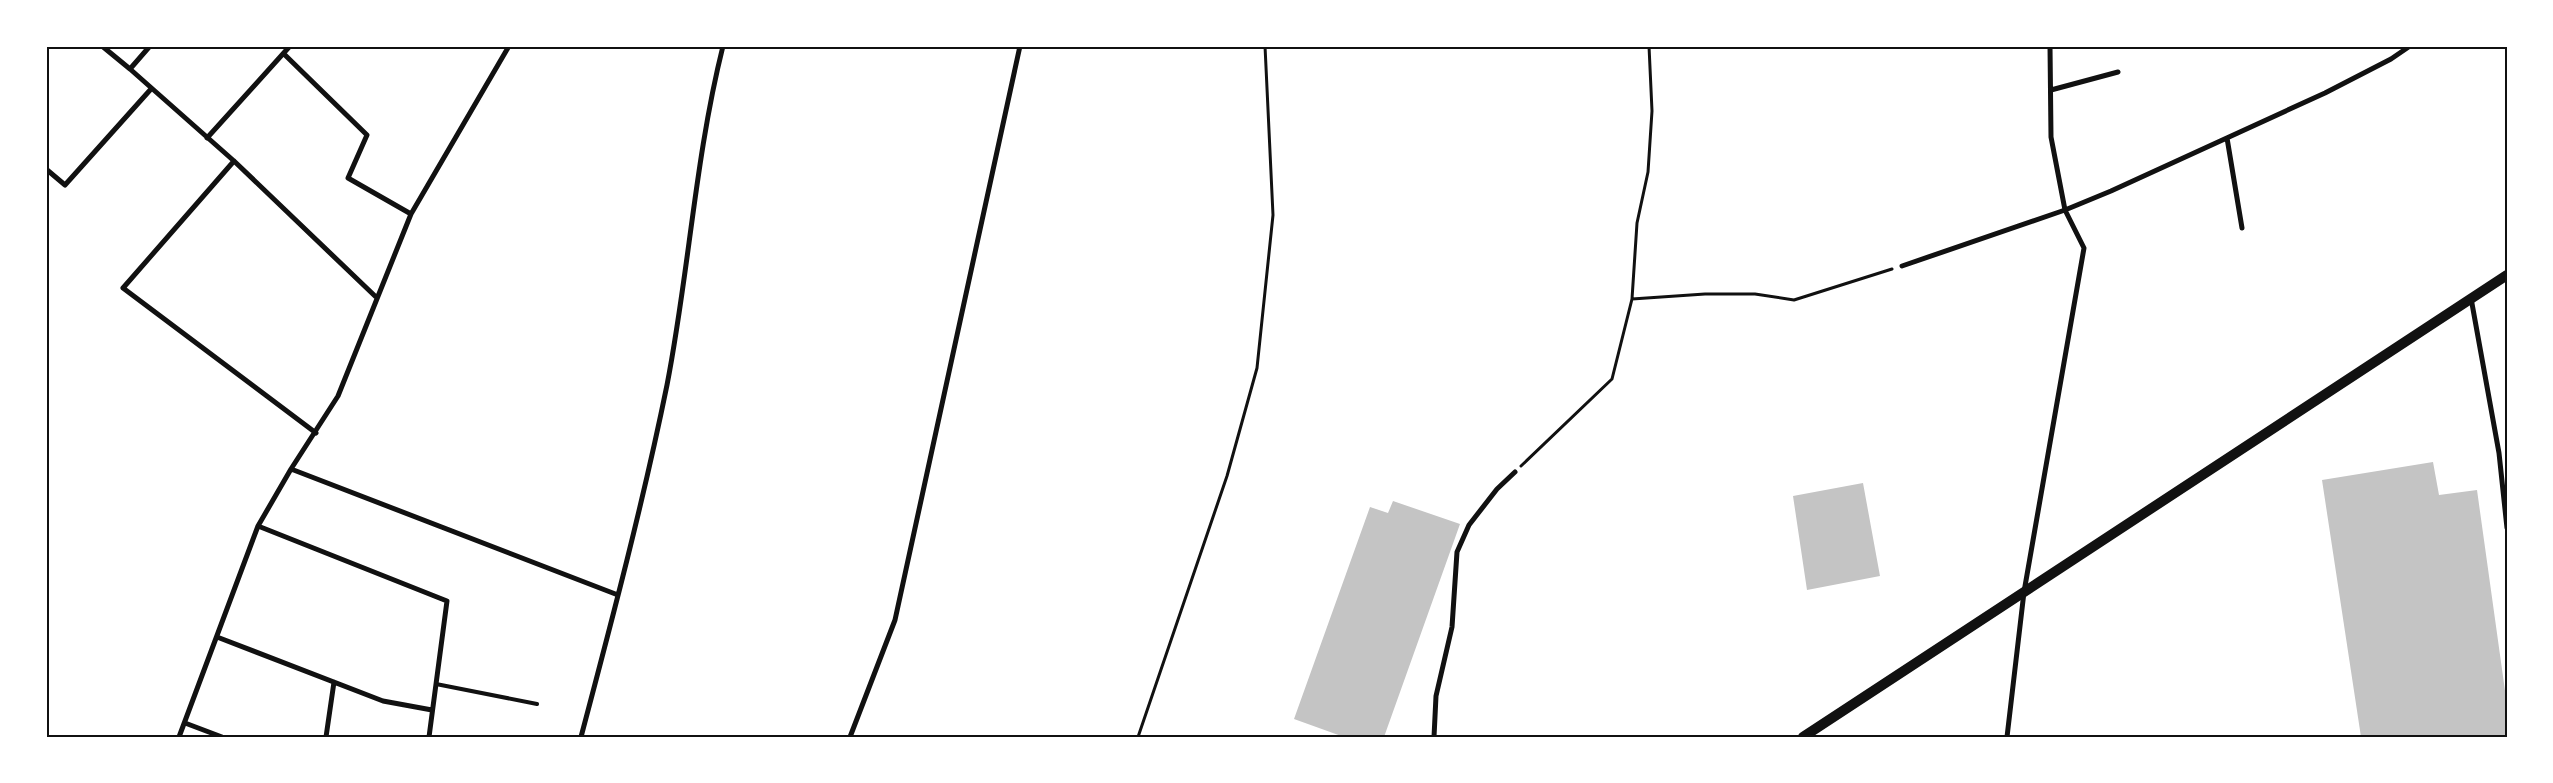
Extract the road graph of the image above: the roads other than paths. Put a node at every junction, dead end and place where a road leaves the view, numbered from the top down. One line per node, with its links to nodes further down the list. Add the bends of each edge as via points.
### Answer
1 (102, 46): 10 (street)
2 (150, 46): 10 (street)
3 (290, 46): 9 (street)
4 (509, 46): 19 (street)
5 (723, 46): 31 (street, via 710,99 667,384)
6 (1020, 46): 43 (street, via 896,620)
7 (2050, 46): 13 (street)
8 (2410, 46): 15 (street, via 2325,94)
9 (284, 54): 14 (street); 19 (street, via 367,135 348,178)
10 (130, 70): 12 (street)
11 (2118, 72): 13 (street)
12 (151, 89): 14 (street); 17 (street, via 65,184)
13 (2051, 90): 18 (street, via 2052,138)
14 (208, 138): 16 (street)
15 (2228, 138): 18 (street); 20 (street)
16 (234, 161): 23 (street); 25 (street, via 123,288)
17 (46, 169)
18 (2065, 210): 21 (street); 30 (street, via 2084,248)
19 (412, 214): 23 (street)
20 (2242, 228)
21 (1902, 266)
22 (2507, 275): 24 (main road)
23 (376, 297): 25 (street, via 338,396)
24 (2471, 298): 29 (street, via 2499,453); 30 (main road)
25 (316, 433): 26 (street)
26 (291, 469): 28 (street); 31 (street)
27 (1515, 472): 44 (street, via 1469,525 1457,552 1452,627 1436,696)
28 (258, 526): 32 (street); 34 (street, via 447,601)
29 (2507, 528)
30 (2024, 592): 45 (main road); 46 (street)
31 (618, 595): 42 (street)
32 (217, 637): 33 (street); 37 (street)
33 (334, 682): 36 (street, via 383,701); 40 (street)
34 (436, 684): 35 (lane); 36 (street)
35 (537, 704)
36 (432, 710): 41 (street)
37 (185, 723): 38 (street); 39 (street)
38 (180, 737)
39 (222, 737)
40 (326, 737)
41 (429, 737)
42 (581, 737)
43 (850, 737)
44 (1434, 737)
45 (1804, 737)
46 (2007, 737)

